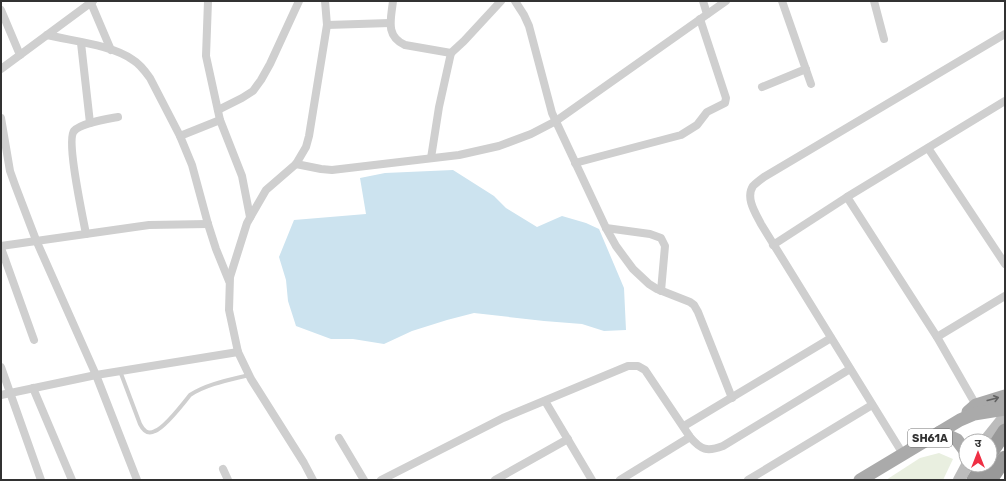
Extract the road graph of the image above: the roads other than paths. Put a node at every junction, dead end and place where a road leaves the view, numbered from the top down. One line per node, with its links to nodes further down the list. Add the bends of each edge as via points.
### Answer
1 (208, 1): 29 (street, via 206,56)
2 (299, 1): 29 (street, via 262,80 253,91)
3 (325, 1): 16 (street)
4 (393, 1): 15 (street)
5 (501, 1): 22 (street)
6 (515, 1): 33 (street, via 529,26)
7 (703, 1): 13 (street)
8 (726, 1): 13 (street)
9 (782, 1): 25 (street)
10 (874, 1): 19 (street)
11 (92, 2): 18 (street); 21 (street)
12 (1, 10): 23 (street)
13 (707, 14): 14 (street)
14 (700, 19): 33 (street); 38 (street, via 726,98 725,103 707,112 698,125 681,135)
15 (390, 23): 16 (street); 22 (street, via 391,32 398,42)
16 (327, 25): 39 (street, via 310,136)
17 (1005, 34): 46 (street, via 759,181 753,187 752,204)
18 (48, 35): 20 (street); 23 (street)
19 (884, 39)
20 (82, 43): 21 (street); 34 (street)
21 (111, 50): 35 (street, via 134,60 150,78)
22 (451, 53): 37 (street)
23 (20, 55): 24 (street)
24 (1, 69)
25 (806, 69): 26 (street); 27 (street)
26 (811, 84)
27 (762, 86)
28 (1005, 101): 36 (street)
29 (218, 110): 32 (street)
30 (118, 116): 34 (street)
31 (1, 118): 45 (street, via 10,171)
32 (220, 120): 35 (street); 41 (street, via 242,176)
33 (556, 121): 37 (street, via 499,146); 38 (street)
34 (90, 123): 44 (street, via 73,131 71,143)
35 (180, 136): 42 (street, via 192,165)
36 (928, 148): 40 (street); 48 (street)
37 (431, 158): 39 (street, via 332,170)
38 (575, 163): 43 (street)
39 (296, 164): 41 (street, via 266,190)
40 (847, 196): 46 (street); 52 (street)
41 (250, 217): 49 (street)
42 (208, 224): 44 (street, via 150,225); 49 (street)
43 (606, 228): 50 (street, via 633,269); 50 (street, via 661,238 665,246)
44 (86, 234): 45 (street)
45 (36, 240): 47 (street); 59 (street)
46 (774, 245): 53 (street)
47 (1, 247): 54 (street)
48 (1005, 264)
49 (230, 283): 55 (street, via 229,310)
50 (661, 291): 65 (street, via 694,305)
51 (1005, 296): 52 (street)
52 (937, 337): 68 (street)
53 (831, 338): 57 (street); 65 (street)
54 (34, 340)
55 (238, 352): 58 (street); 60 (street)
56 (1, 367): 62 (street)
57 (850, 369): 67 (street); 76 (street, via 723,446 703,449)
58 (120, 371): 59 (street); 60 (lane, via 140,424 147,432 159,429 196,392)
59 (96, 375): 61 (street); 86 (street)
60 (249, 375): 88 (street)
61 (33, 388): 62 (street); 85 (street)
62 (11, 393): 63 (street); 84 (street)
63 (1, 395)
64 (1005, 396): 68 (main road, one-way to 64)
65 (732, 398): 72 (street)
66 (546, 401): 72 (street, via 628,366 638,366 645,370); 78 (street); 90 (street, via 503,418)
67 (872, 405): 81 (street); 94 (street)
68 (976, 405): 71 (main road)
69 (1005, 409): 71 (main road, SH61A, via 974,414)
70 (1005, 416): 75 (street)
71 (960, 420): 73 (main road, SH61A)
72 (684, 426): 76 (street)
73 (940, 432): 79 (main road); 81 (main road, SH61A)
74 (1005, 432): 80 (highway)
75 (991, 433)
76 (690, 437): 93 (street)
77 (339, 438): 89 (street)
78 (568, 439): 91 (street); 92 (street)
79 (958, 441)
80 (998, 442)
81 (903, 454): 95 (main road, SH61A)
82 (1005, 458): 96 (highway)
83 (223, 469): 87 (street)
84 (41, 480)
85 (72, 480)
86 (136, 480)
87 (228, 480)
88 (313, 480)
89 (364, 480)
90 (380, 480)
91 (495, 480)
92 (592, 480)
93 (620, 480)
94 (748, 480)
95 (860, 480)
96 (990, 480)

